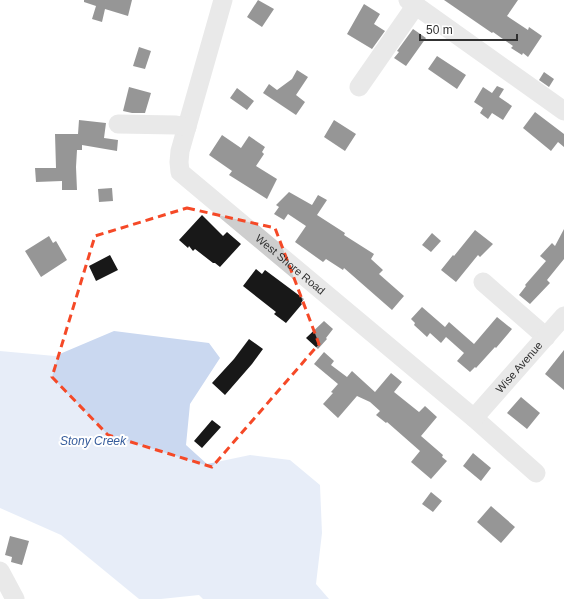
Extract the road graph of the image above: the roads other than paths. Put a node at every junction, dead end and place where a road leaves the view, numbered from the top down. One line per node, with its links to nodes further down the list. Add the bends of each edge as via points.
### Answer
1 (223, 0): 6 (street, West Shore Road)
2 (412, 3): 3 (street); 4 (street)
3 (359, 87)
4 (564, 111)
5 (118, 124): 6 (street)
6 (187, 127): 10 (street, West Shore Road, via 180,151 180,172)
7 (483, 282): 9 (street)
8 (564, 316): 9 (street, Wise Avenue)
9 (546, 337): 10 (street, Wise Avenue)
10 (474, 418): 11 (street, West Shore Road)
11 (536, 473)
12 (0, 571): 13 (street)
13 (15, 599)

